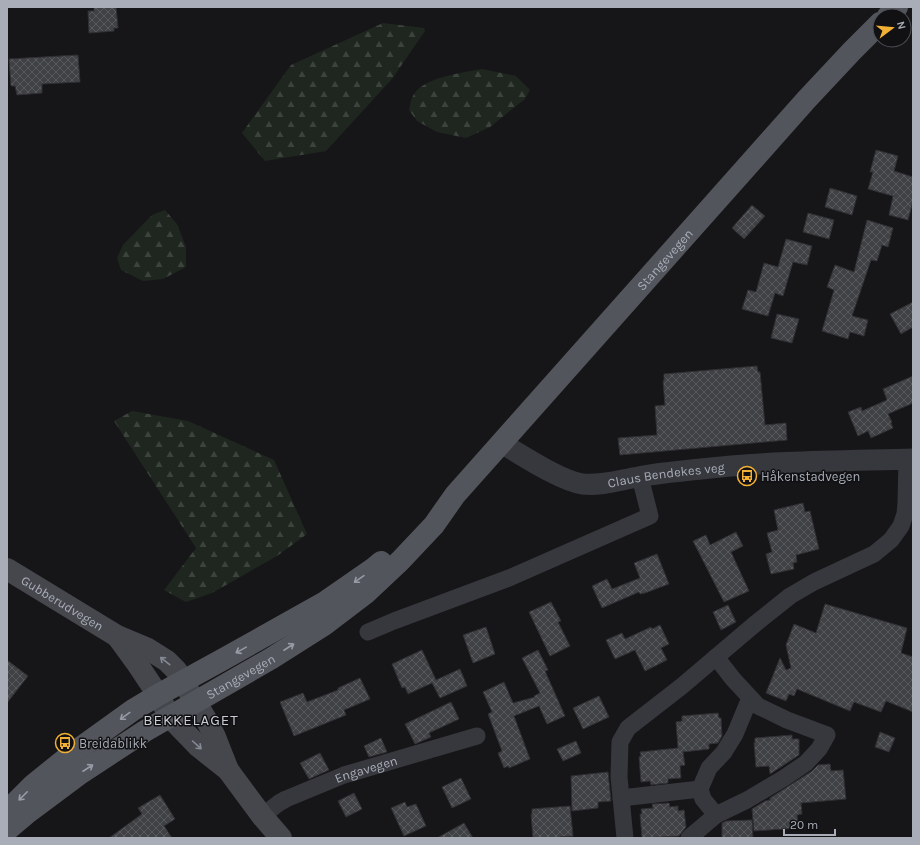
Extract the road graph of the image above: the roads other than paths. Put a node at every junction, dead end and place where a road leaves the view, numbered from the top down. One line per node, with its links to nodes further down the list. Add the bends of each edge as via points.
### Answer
1 (872, 32): 2 (main road, Stangevegen, via 807,99)
2 (501, 443): 4 (street, Claus Bendekes veg, via 574,482 597,485); 5 (main road, Stangevegen)
3 (910, 459): 4 (street, Claus Bendekes veg, via 757,464); 9 (street, via 905,514 892,540 874,554 801,589 775,607)
4 (640, 477): 7 (street, via 650,516 510,577)
5 (452, 498): 10 (main road, Stangevegen, one-way to 10, via 374,568 325,602); 13 (main road, Stangevegen, one-way to 5, via 324,625 366,593 434,525)
6 (7, 569): 8 (main road, Gubberudvegen)
7 (368, 632)
8 (117, 636): 10 (main road, Gubberudvegen, one-way to 8, via 167,661 148,649); 11 (main road, Gubberudvegen)
9 (716, 657): 12 (street); 18 (street, via 628,728 620,742)
10 (183, 682): 11 (main road, Stangevegen); 13 (main road, Gubberudvegen)
11 (158, 695): 14 (main road, Gubberudvegen); 19 (main road, Stangevegen, one-way to 19, via 69,756 33,785)
12 (750, 698): 17 (street, via 735,734 724,752 709,768); 20 (street, via 758,706 787,720 827,735 806,763 747,800)
13 (196, 703): 14 (main road, Stangevegen); 16 (main road, Gubberudvegen, via 207,721)
14 (170, 717): 16 (main road, Gubberudvegen, one-way to 16, via 199,748); 22 (main road, Stangevegen, one-way to 14, via 81,772)
15 (477, 736): 21 (street, Engavegen, via 344,775 286,799)
16 (228, 770): 21 (main road)
17 (700, 789): 18 (street); 20 (street, via 703,799)
18 (621, 798): 24 (street)
19 (7, 811)
20 (716, 815): 25 (street)
21 (262, 816): 23 (main road)
22 (7, 830)
23 (281, 838)
24 (625, 838)
25 (688, 838)

